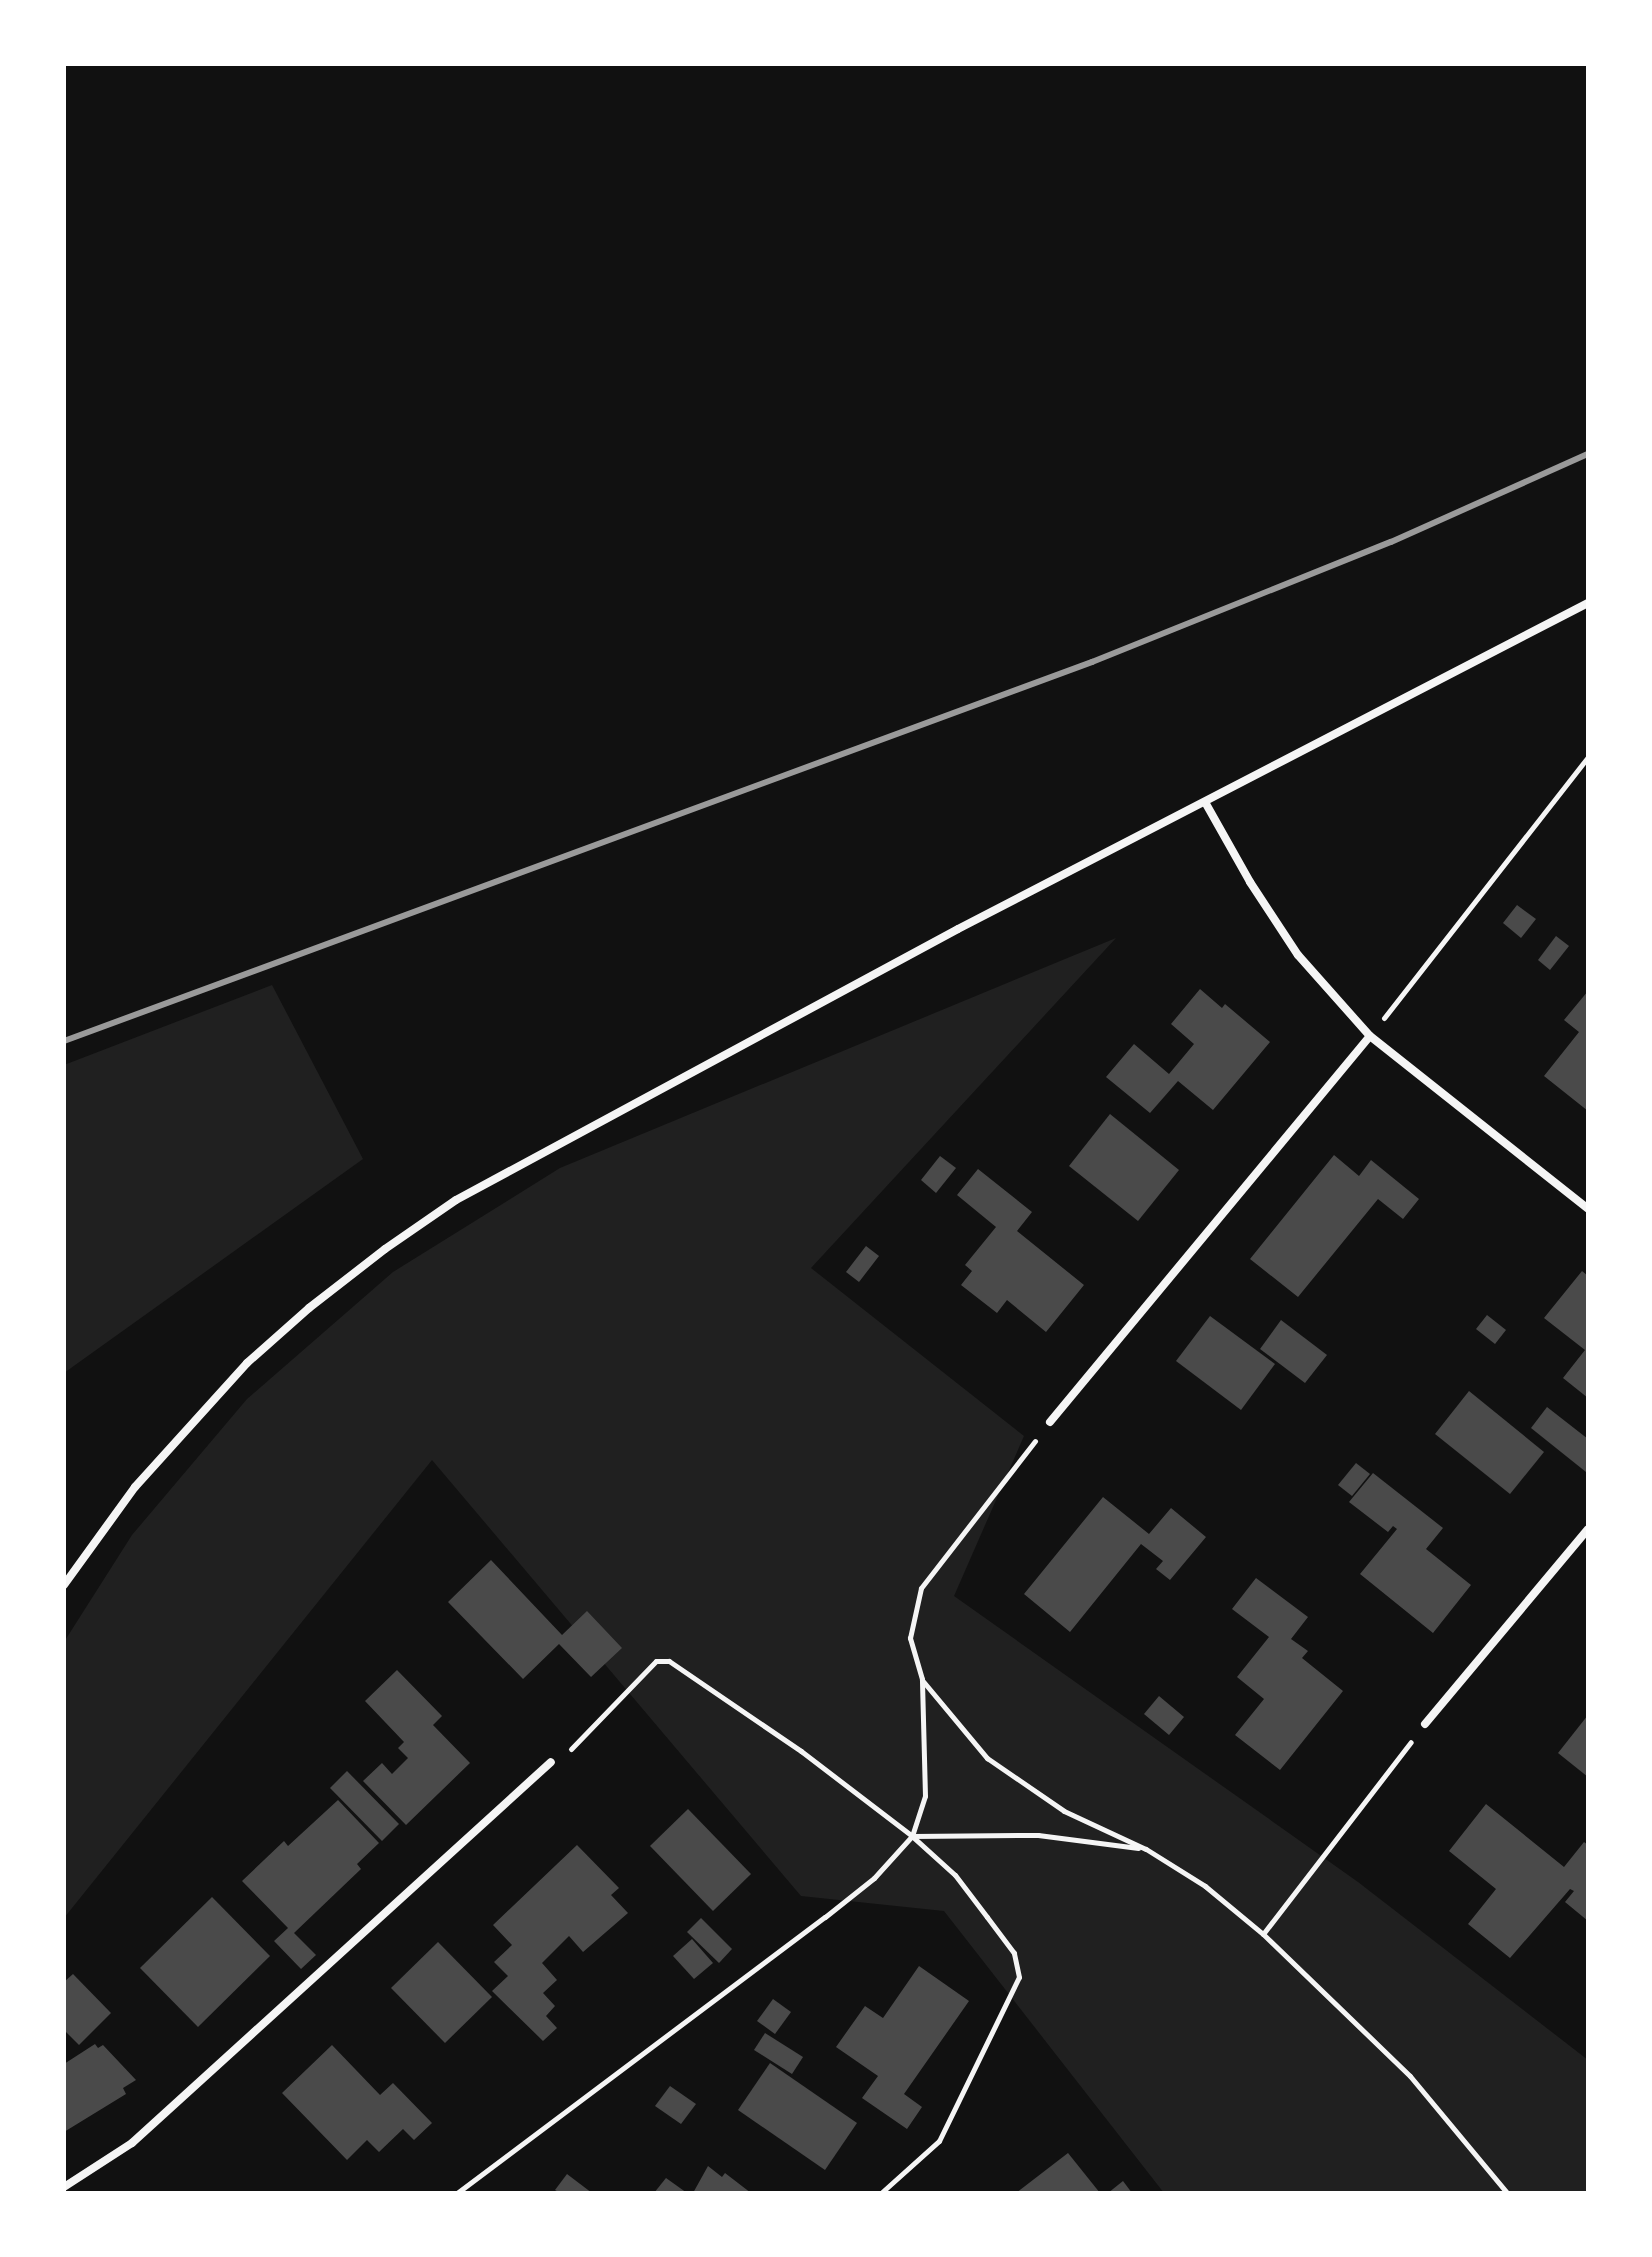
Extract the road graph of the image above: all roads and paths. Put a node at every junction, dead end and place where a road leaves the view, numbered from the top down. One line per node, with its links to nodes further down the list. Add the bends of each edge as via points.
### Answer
1 (1588, 603): 3 (street)
2 (1588, 757): 4 (path)
3 (1205, 802): 4 (street, via 1298,955); 8 (street, via 456,1200 309,1308 200,1412 135,1487)
4 (1370, 1036): 5 (street); 6 (street)
5 (1586, 1204)
6 (1050, 1422): 9 (path, via 921,1588 910,1638)
7 (1588, 1529): 10 (street)
8 (64, 1585)
9 (922, 1679): 12 (path, via 925,1796); 13 (path, via 987,1758 1064,1811)
10 (1425, 1724): 14 (path)
11 (551, 1762): 12 (path, via 567,1753 656,1661 669,1661 801,1751); 15 (street, via 132,2143)
12 (912, 1836): 13 (path, via 1038,1835); 16 (path, via 874,1878 825,1917); 17 (path, via 955,1875 987,1917 1014,1953 1019,1977 939,2141)
13 (1146, 1849): 14 (path, via 1205,1886)
14 (1263, 1934): 18 (path, via 1410,2076)
15 (64, 2187)
16 (457, 2193)
17 (881, 2193)
18 (1507, 2193)

